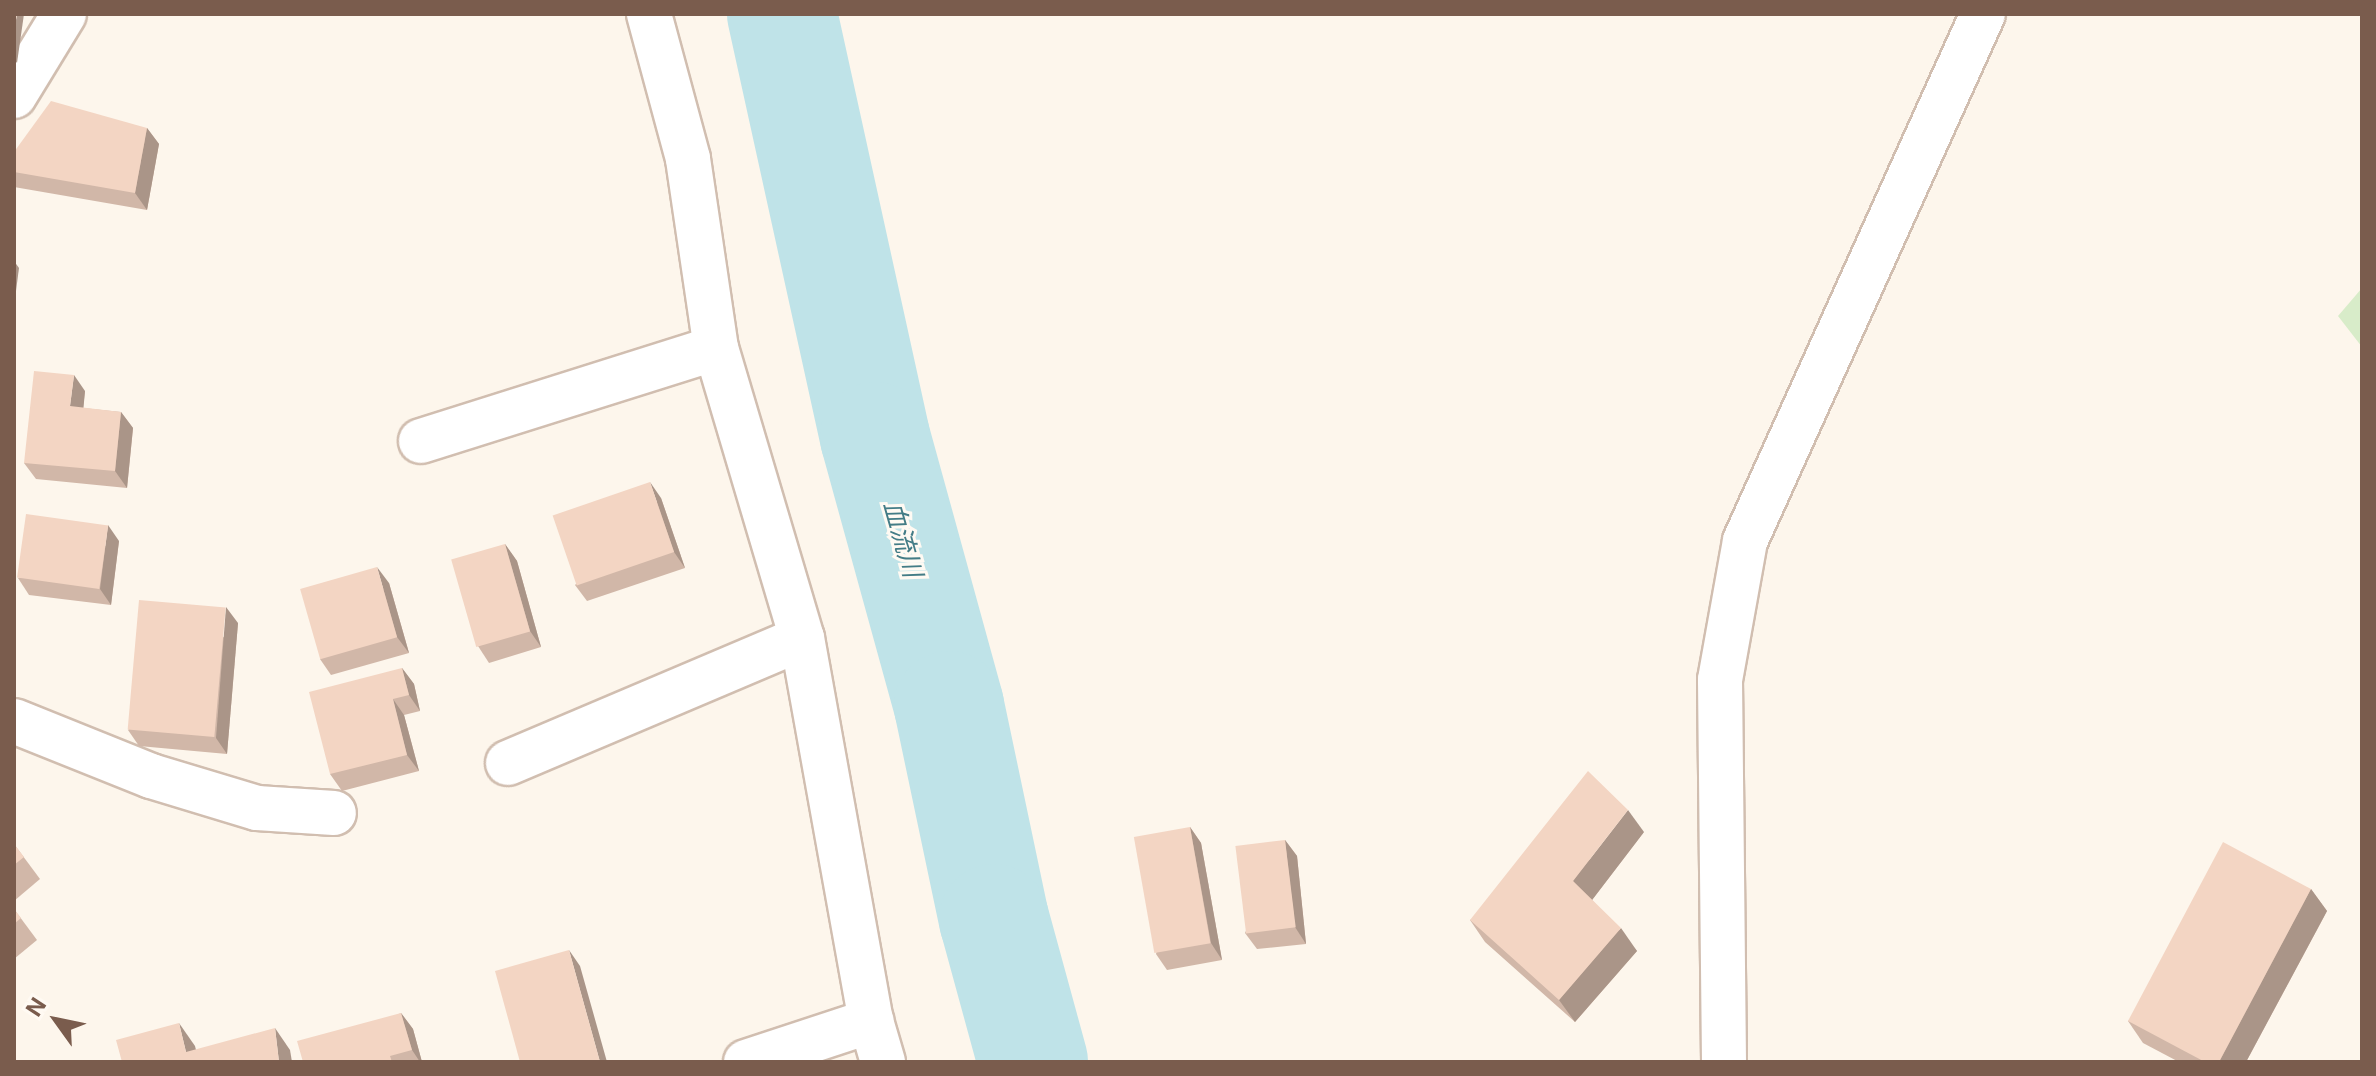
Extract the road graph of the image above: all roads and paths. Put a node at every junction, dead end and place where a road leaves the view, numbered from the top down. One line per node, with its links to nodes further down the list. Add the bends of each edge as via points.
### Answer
1 (64, 14): 4 (street)
2 (649, 14): 5 (street, via 688,159)
3 (1983, 14): 13 (street, via 1745,541 1720,680)
4 (14, 96)
5 (716, 348): 6 (street); 7 (street)
6 (421, 441)
7 (802, 638): 9 (street); 11 (street)
8 (14, 721): 10 (street, via 151,776 257,808)
9 (508, 763)
10 (334, 813)
11 (877, 1042): 12 (street)
12 (746, 1062)
13 (1724, 1062)

